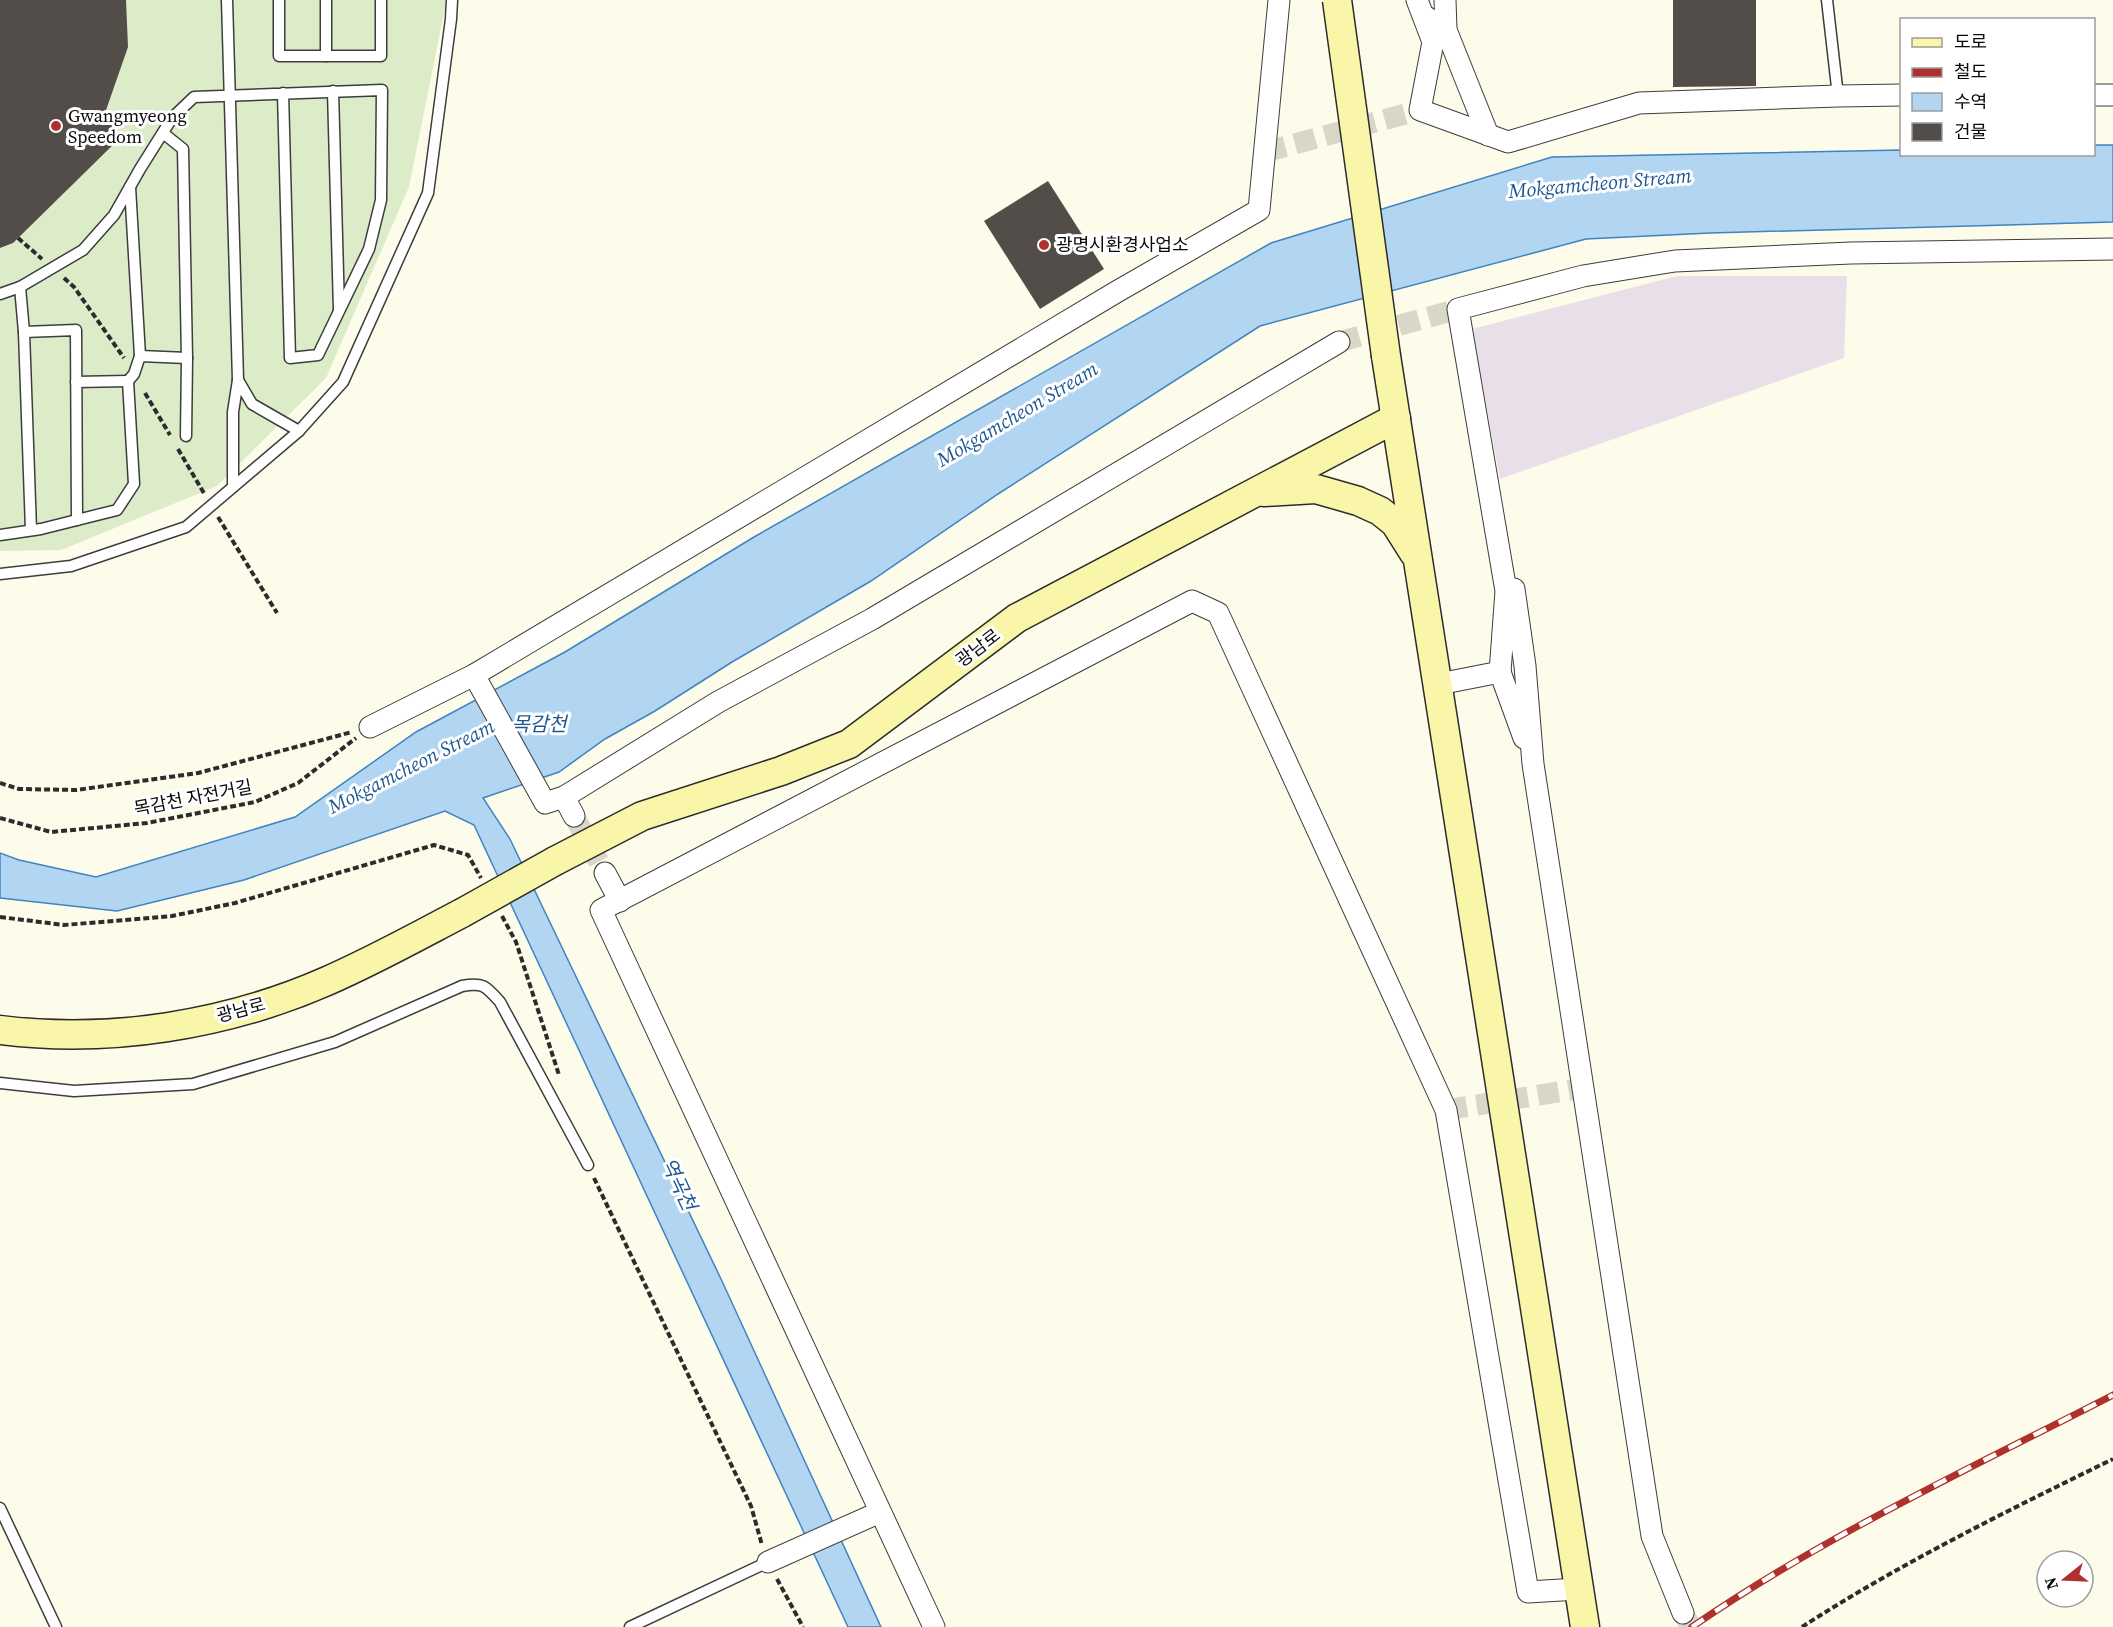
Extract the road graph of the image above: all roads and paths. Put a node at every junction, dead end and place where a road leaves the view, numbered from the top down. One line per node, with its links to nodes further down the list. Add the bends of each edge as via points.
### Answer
1 (227, 0): 15 (lane)
2 (279, 0): 12 (lane, via 279,56)
3 (326, 0): 12 (lane)
4 (381, 0): 12 (lane, via 381,56)
5 (452, 0): 38 (lane, via 428,193 343,382)
6 (1279, 0): 51 (street, via 1259,210)
7 (1337, 0): 37 (main road, bridge)
8 (1445, 0): 11 (street)
9 (1827, 0): 19 (lane)
10 (1420, 7): 11 (street); 21 (street, via 1433,42 1420,110)
11 (1446, 30): 21 (street)
12 (326, 56)
13 (333, 91): 14 (lane); 29 (lane); 29 (lane, via 382,90 381,200 369,249)
14 (283, 93): 15 (lane); 29 (lane, via 290,358 318,355)
15 (229, 94): 20 (lane, via 194,97); 35 (lane)
16 (1900, 95): 19 (street)
17 (2095, 95): 18 (street)
18 (2113, 95)
19 (1838, 96): 21 (street, via 1639,103 1508,142)
20 (163, 133): 22 (lane); 33 (lane, via 183,149)
21 (1488, 135)
22 (130, 186): 27 (lane, via 114,215 83,250); 32 (lane)
23 (18, 238): 25 (path)
24 (2113, 249): 46 (street, via 1675,261 1583,276 1458,309)
25 (50, 266)
26 (58, 273): 34 (path, via 74,287)
27 (20, 287): 28 (lane); 30 (lane)
28 (0, 294)
29 (340, 311)
30 (24, 332): 36 (lane, via 76,330); 44 (lane)
31 (1339, 342): 56 (street, via 872,619 718,702)
32 (140, 356): 33 (lane); 34 (lane)
33 (187, 358): 39 (lane)
34 (131, 377): 36 (lane); 42 (path); 43 (lane, via 134,484 117,510)
35 (238, 380): 38 (lane, via 252,404); 40 (lane, via 233,412)
36 (76, 382): 43 (lane)
37 (1396, 418): 41 (main road, 광남로); 47 (main road)
38 (299, 432): 40 (lane)
39 (186, 436)
40 (233, 487): 42 (lane)
41 (1256, 493): 47 (main road, via 1316,489 1358,501 1395,523); 61 (main road, 광남로, bridge, via 1017,618 849,744 781,771 642,816 326,981 259,1006 163,1027 91,1033)
42 (211, 505): 48 (lane, via 186,527 71,566); 49 (path)
43 (77, 520): 44 (lane)
44 (31, 530): 45 (lane)
45 (0, 535)
46 (1499, 549): 50 (street, via 1506,591); 54 (street, via 1516,595)
47 (1420, 564): 52 (main road)
48 (0, 574)
49 (277, 613)
50 (1500, 672): 52 (street); 54 (street)
51 (474, 675): 53 (street); 56 (street)
52 (1439, 684): 68 (main road)
53 (370, 727): 55 (path, via 198,773 76,790 19,789); 58 (path, 목감천 자전거길, via 298,783 255,802 147,822 51,832)
54 (1533, 764): 69 (street, via 1652,1536)
55 (0, 784)
56 (554, 800): 57 (street)
57 (574, 816)
58 (0, 818)
59 (605, 873): 60 (street)
60 (620, 901): 66 (street, via 601,910); 68 (street, via 1192,602 1218,613 1446,1110 1528,1592)
61 (0, 1030)
62 (0, 1083): 63 (lane, via 74,1091 193,1084 335,1042 474,983 487,986 500,1002)
63 (588, 1165): 67 (path, via 751,1506)
64 (2113, 1459): 75 (path, via 1984,1522)
65 (0, 1508): 70 (lane)
66 (880, 1512): 67 (street); 73 (street)
67 (768, 1562): 71 (lane); 72 (path)
68 (1578, 1589): 74 (main road)
69 (1683, 1613)
70 (56, 1627)
71 (630, 1627)
72 (802, 1627)
73 (934, 1627)
74 (1585, 1627)
75 (1802, 1627)

